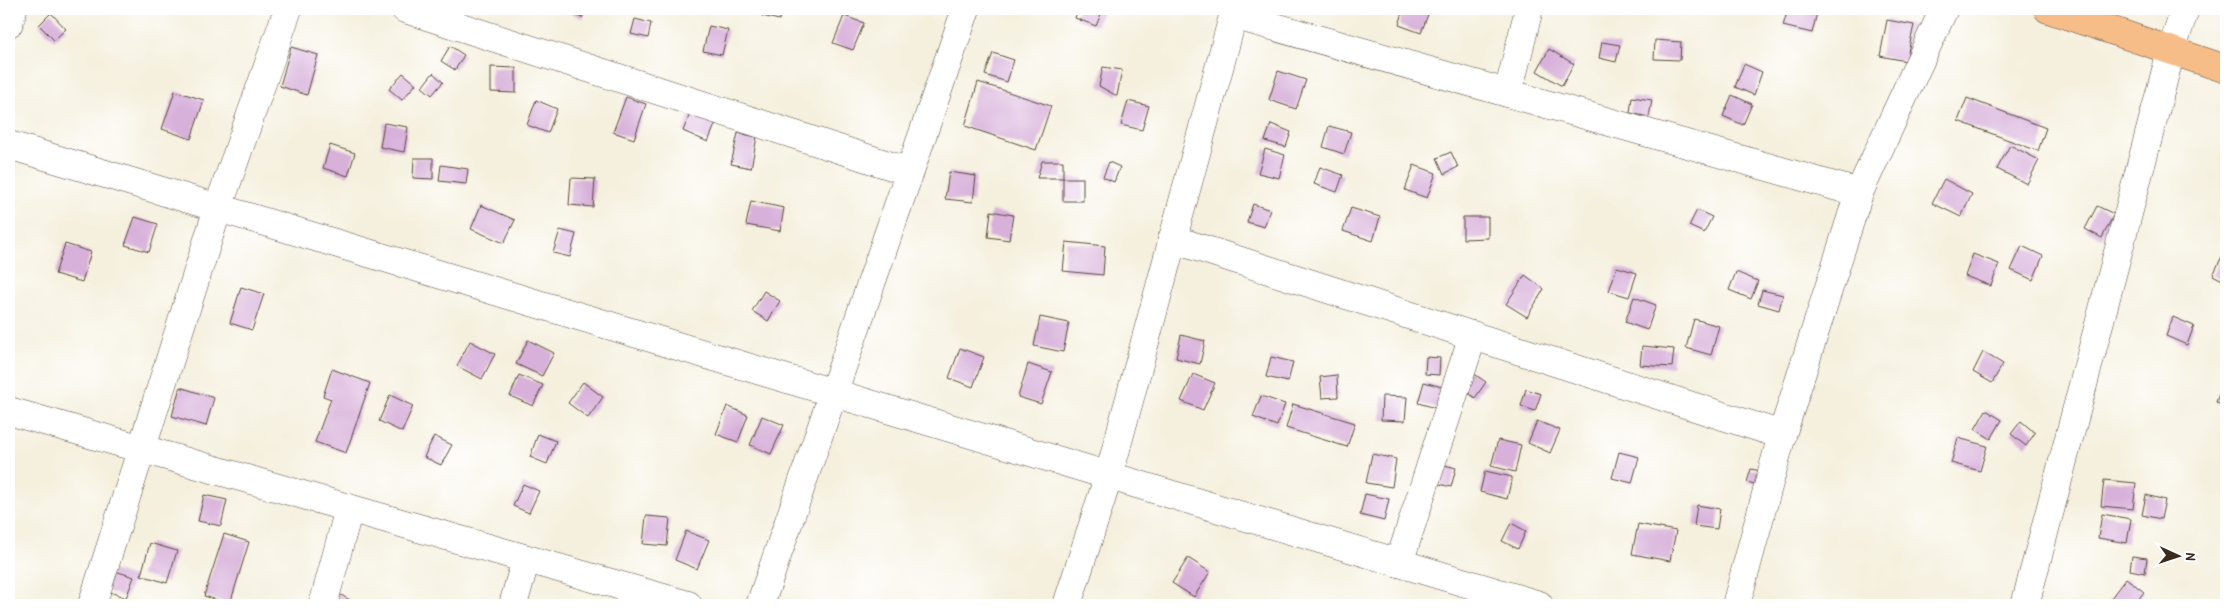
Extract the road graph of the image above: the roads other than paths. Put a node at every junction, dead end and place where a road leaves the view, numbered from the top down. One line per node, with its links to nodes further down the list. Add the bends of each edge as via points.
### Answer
1 (13, 9): 10 (street)
2 (288, 9): 17 (street)
3 (405, 9): 15 (street)
4 (966, 9): 15 (street)
5 (1529, 9): 13 (street)
6 (1944, 9): 16 (street)
7 (2048, 9): 11 (main road)
8 (2185, 9): 11 (street)
9 (1234, 12): 13 (street); 18 (street)
10 (9, 23)
11 (2171, 51): 12 (main road); 36 (street)
12 (2226, 69)
13 (1508, 93): 16 (street)
14 (9, 145): 17 (street)
15 (910, 172): 20 (street)
16 (1859, 192): 22 (street)
17 (218, 208): 20 (street); 23 (street)
18 (1172, 239): 19 (street); 24 (street)
19 (1473, 335): 22 (street); 27 (street)
20 (833, 392): 24 (street); 32 (street)
21 (9, 411): 23 (street)
22 (1782, 435): 35 (street)
23 (142, 450): 25 (street); 28 (street)
24 (1110, 475): 27 (street); 33 (street)
25 (349, 509): 26 (street); 29 (street)
26 (526, 559): 30 (street); 31 (street)
27 (1399, 563): 34 (street)
28 (92, 605)
29 (322, 605)
30 (514, 605)
31 (688, 605)
32 (760, 605)
33 (1067, 605)
34 (1539, 605)
35 (1736, 605)
36 (2025, 605)

